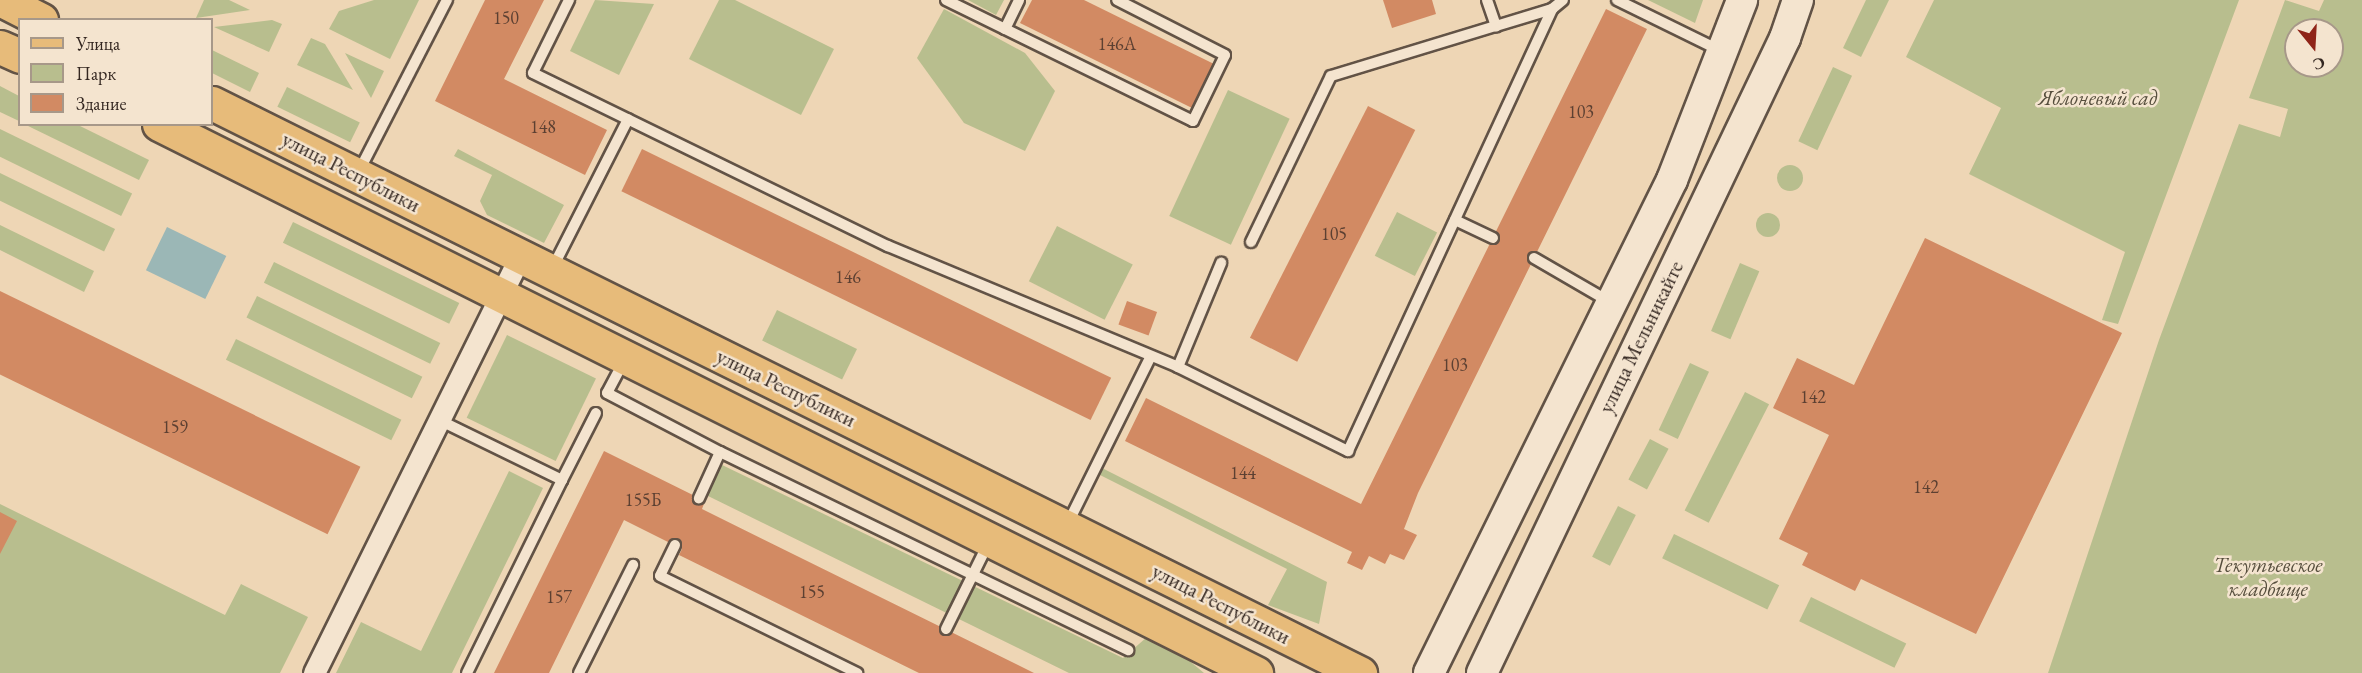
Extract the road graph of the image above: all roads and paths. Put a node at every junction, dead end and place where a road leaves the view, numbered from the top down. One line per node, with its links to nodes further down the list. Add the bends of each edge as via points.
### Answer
1 (2, 0): 13 (main road)
2 (447, 0): 22 (lane)
3 (569, 0): 20 (lane, via 533,73)
4 (946, 0): 15 (lane)
5 (1019, 0): 15 (lane)
6 (1117, 0): 15 (lane, via 1226,55 1193,121)
7 (1487, 0): 14 (lane)
8 (1563, 0): 12 (lane)
9 (1617, 0): 17 (lane)
10 (1742, 0): 17 (main road, улица Мельникайте)
11 (1798, 0): 54 (main road, улица Мельникайте, via 1785,38)
12 (1552, 9): 14 (lane); 23 (lane)
13 (37, 18)
14 (1496, 26): 25 (lane, via 1331,76)
15 (1005, 29)
16 (0, 46): 18 (main road)
17 (1721, 52): 31 (main road, улица Мельникайте, via 1672,180)
18 (18, 55)
19 (213, 103): 22 (main road, улица Республики)
20 (628, 119): 29 (lane); 33 (lane, via 888,246)
21 (163, 126): 30 (main road, улица Республики)
22 (358, 174): 26 (main road, улица Республики)
23 (1455, 220): 24 (lane); 34 (lane, via 1348,451)
24 (1493, 238)
25 (1251, 242)
26 (520, 257): 29 (main road, улица Республики); 30 (street)
27 (1534, 258): 31 (lane, via 1585,283)
28 (1221, 264): 34 (lane)
29 (551, 272): 40 (main road, улица Республики)
30 (501, 295): 32 (main road, улица Республики); 36 (street)
31 (1613, 304): 53 (main road, улица Мельникайте)
32 (626, 358): 37 (lane, via 607,393); 41 (main road, улица Республики)
33 (1150, 358): 34 (lane); 40 (lane)
34 (1178, 367)
35 (596, 413): 38 (lane)
36 (440, 420): 38 (lane); 47 (street)
37 (720, 452): 39 (lane); 44 (lane)
38 (562, 480): 48 (lane)
39 (699, 498)
40 (1067, 526): 52 (main road, улица Республики)
41 (989, 541): 44 (lane); 51 (main road, улица Республики)
42 (675, 545): 50 (lane, via 660,576)
43 (633, 565): 49 (lane)
44 (971, 576): 45 (lane); 46 (lane)
45 (946, 629)
46 (1128, 650)
47 (314, 673)
48 (467, 673)
49 (579, 673)
50 (857, 673)
51 (1256, 673)
52 (1360, 673)
53 (1430, 673)
54 (1482, 673)

